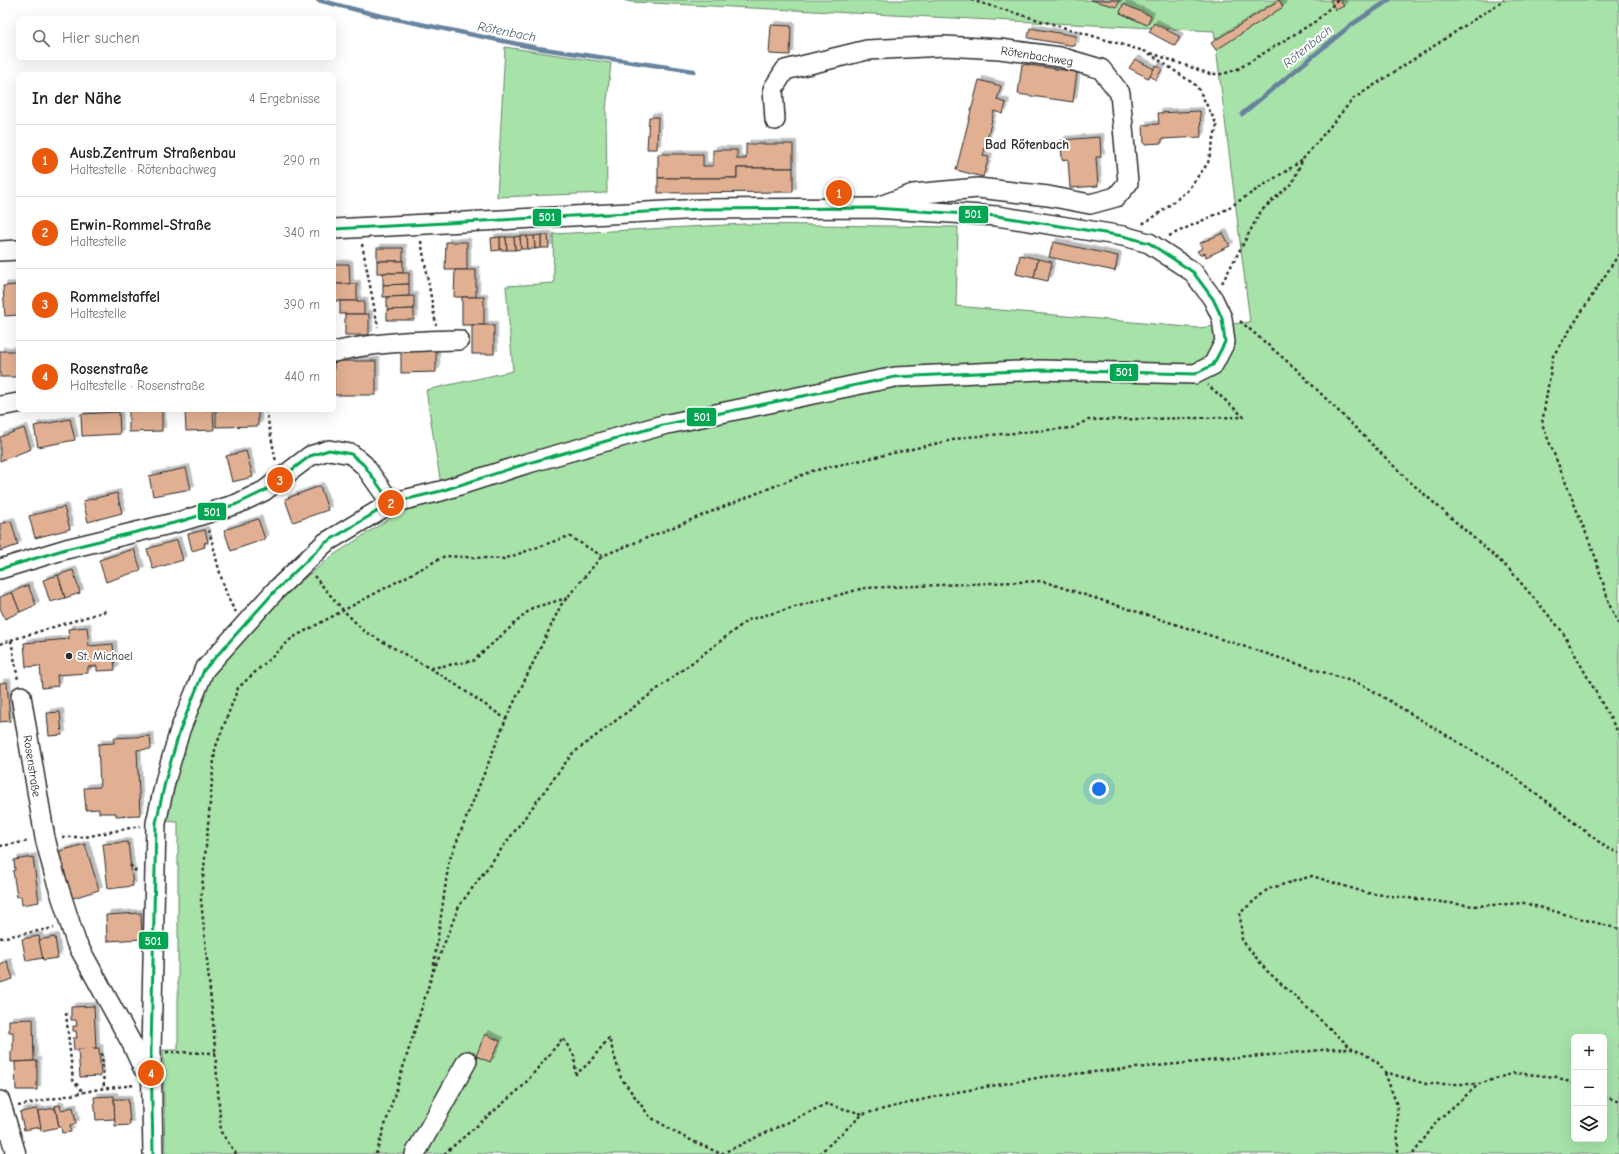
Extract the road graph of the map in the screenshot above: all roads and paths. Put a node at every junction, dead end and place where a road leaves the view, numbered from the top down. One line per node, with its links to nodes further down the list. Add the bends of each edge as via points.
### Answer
1 (971, 0): 4 (path)
2 (1338, 0): 5 (path, via 1316,21 1238,69 1223,74 1210,74)
3 (1504, 0): 7 (path, via 1354,99)
4 (978, 1)
5 (1147, 52)
6 (775, 120): 8 (street, Rötenbachweg, via 773,89 785,70 867,50 944,46 1000,49 1060,57 1101,69 1120,93 1128,183 1116,197 1090,204 978,188 913,194)
7 (1303, 159): 12 (path, via 1225,210); 16 (path, via 1293,182 1261,212)
8 (873, 208): 9 (street, Rötenbachweg, via 702,210); 12 (street, Rötenbachweg, via 997,216 1123,236)
9 (418, 225): 10 (street, Rötenbachweg); 19 (path)
10 (359, 228): 11 (street, Rötenbachweg); 20 (path)
11 (336, 229)
12 (1149, 244): 16 (street, Rötenbachweg, via 1193,272)
13 (16, 250): 14 (street)
14 (0, 251)
15 (1619, 254): 36 (path, via 1553,356 1542,424 1594,553 1610,606)
16 (1213, 299): 22 (street, Rötenbachweg, via 1222,318 1225,342 1213,365)
17 (1236, 319): 42 (path, via 1295,368 1407,479 1510,569 1562,631)
18 (459, 340): 19 (street)
19 (439, 341): 20 (street)
20 (382, 343): 21 (street)
21 (336, 352)
22 (1195, 374): 27 (street, via 1040,370 895,377 663,425); 29 (path, via 1244,417 1088,420 1072,428 966,437 812,471)
23 (16, 403): 24 (street)
24 (0, 406)
25 (266, 412): 26 (path)
26 (280, 480): 27 (street, via 310,456 329,450 351,454 364,465); 28 (street, via 264,492)
27 (391, 503): 30 (street, via 325,543)
28 (205, 514): 31 (street, via 66,549); 35 (path, via 232,607)
29 (602, 556): 32 (path); 33 (path, via 570,536 504,558 445,556)
30 (303, 564): 33 (path); 35 (street)
31 (0, 569)
32 (568, 598): 39 (path, via 532,608 473,661); 41 (path, via 561,605)
33 (343, 610): 39 (path, via 364,630); 55 (path, via 292,638 238,688 215,749 201,900)
34 (106, 611): 37 (path)
35 (245, 624): 43 (street, via 204,670 180,730)
36 (1619, 625)
37 (11, 640): 38 (path); 40 (path)
38 (0, 644)
39 (430, 668): 41 (path)
40 (21, 696): 44 (street, Rosenstraße)
41 (506, 719): 50 (path, via 449,861)
42 (1619, 734)
43 (156, 823): 44 (path, via 85,837); 53 (street)
44 (45, 838): 45 (path); 47 (street, Rosenstraße)
45 (0, 846)
46 (1619, 853): 50 (path, via 1607,848 1511,774 1363,685 1042,581 864,588 748,620 572,754 459,906)
47 (71, 924): 49 (path); 58 (street, Rosenstraße, via 76,942 143,1068)
48 (1619, 929): 52 (path, via 1524,903 1474,906 1367,893 1312,876 1268,890 1240,913 1242,940 1266,970)
49 (0, 938)
50 (432, 975): 70 (path)
51 (66, 1013): 62 (path, via 73,1080)
52 (1352, 1049): 57 (path, via 1377,1062); 66 (path, via 1042,1077 946,1094)
53 (151, 1052): 55 (path); 58 (street)
54 (102, 1053): 61 (path)
55 (216, 1053): 69 (path, via 221,1132)
56 (466, 1062): 71 (street)
57 (1385, 1072): 60 (path, via 1426,1084); 74 (path, via 1398,1105)
58 (151, 1078): 61 (path); 68 (street)
59 (1571, 1083): 60 (path, via 1557,1077 1514,1073)
60 (1479, 1084): 75 (path, via 1438,1120)
61 (104, 1088): 62 (path)
62 (83, 1092): 65 (path)
63 (1607, 1097): 64 (path)
64 (1619, 1102)
65 (1, 1105): 67 (street)
66 (863, 1114): 72 (path, via 826,1104 721,1154 682,1136 650,1117 621,1078 609,1038 588,1064 576,1074 574,1056 563,1038 522,1087); 73 (path)
67 (16, 1154)
68 (153, 1154)
69 (236, 1154)
70 (376, 1154)
71 (415, 1154)
72 (444, 1154)
73 (819, 1154)
74 (1398, 1154)
75 (1413, 1154)

